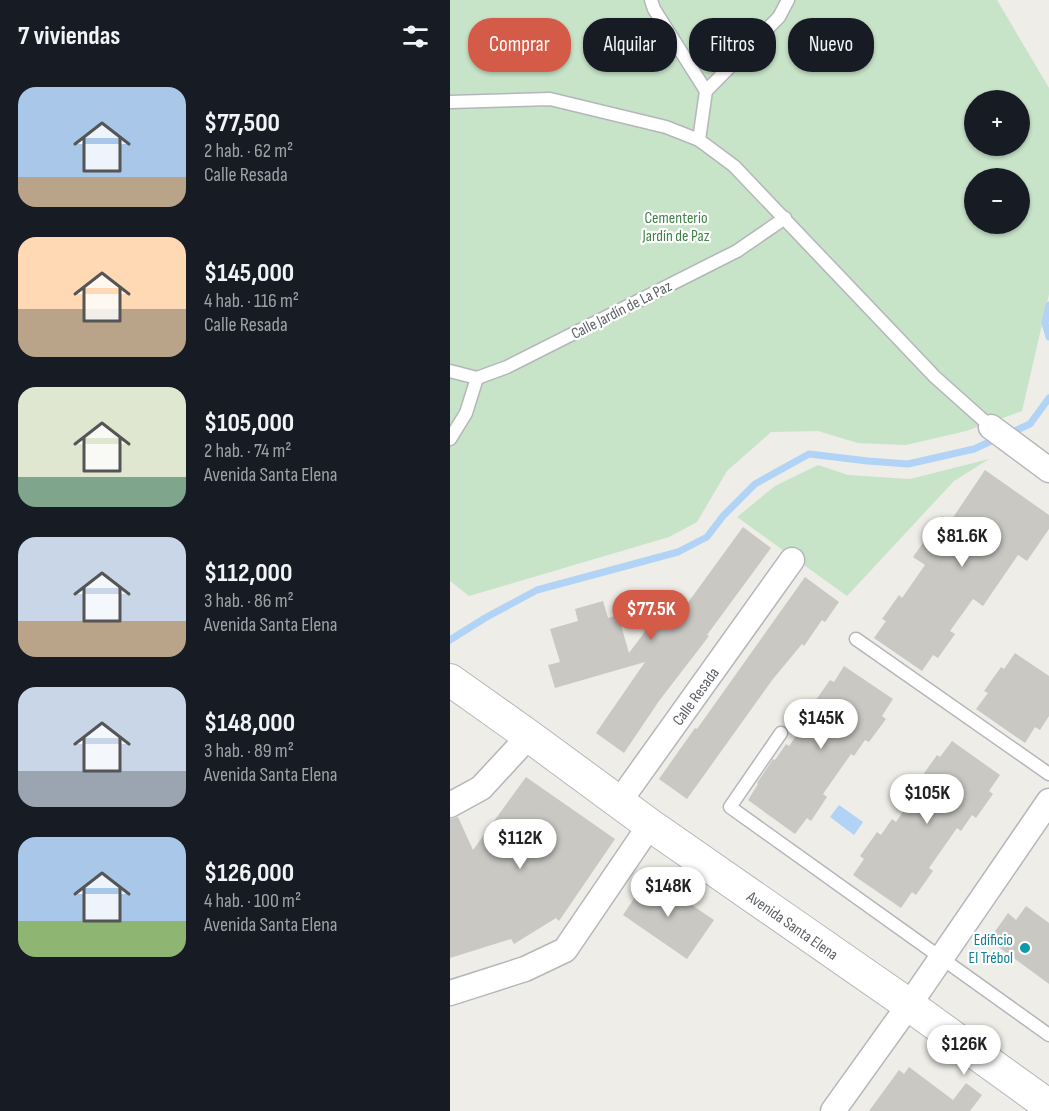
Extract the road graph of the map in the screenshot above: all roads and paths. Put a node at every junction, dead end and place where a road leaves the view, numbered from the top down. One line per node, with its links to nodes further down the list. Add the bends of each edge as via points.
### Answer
1 (651, 0): 3 (lane)
2 (788, 0): 3 (lane, via 779,17)
3 (706, 90): 5 (lane)
4 (450, 102): 5 (lane, via 550,99 666,127)
5 (699, 140): 6 (lane, via 735,166)
6 (785, 218): 8 (lane, Calle Jardín de La Paz, via 737,251 507,367); 9 (lane, via 935,377)
7 (450, 371): 8 (lane)
8 (477, 378): 10 (lane, via 466,413)
9 (991, 427): 11 (street)
10 (450, 440)
11 (1049, 470)
12 (792, 560): 19 (street, Calle Resada)
13 (856, 639): 17 (lane)
14 (450, 680): 16 (street, Avenida Santa Elena)
15 (781, 733): 22 (lane, via 730,807)
16 (529, 736): 19 (street, Avenida Santa Elena); 20 (street, via 481,788)
17 (1049, 774)
18 (1049, 801): 22 (street)
19 (619, 802): 21 (street, Avenida Santa Elena)
20 (450, 805)
21 (650, 825): 23 (street, via 565,950 525,969); 24 (street, Avenida Santa Elena)
22 (942, 957): 24 (street); 25 (lane)
23 (450, 993)
24 (909, 1005): 26 (street, Avenida Santa Elena); 27 (street)
25 (1049, 1035)
26 (1049, 1106)
27 (833, 1111)

